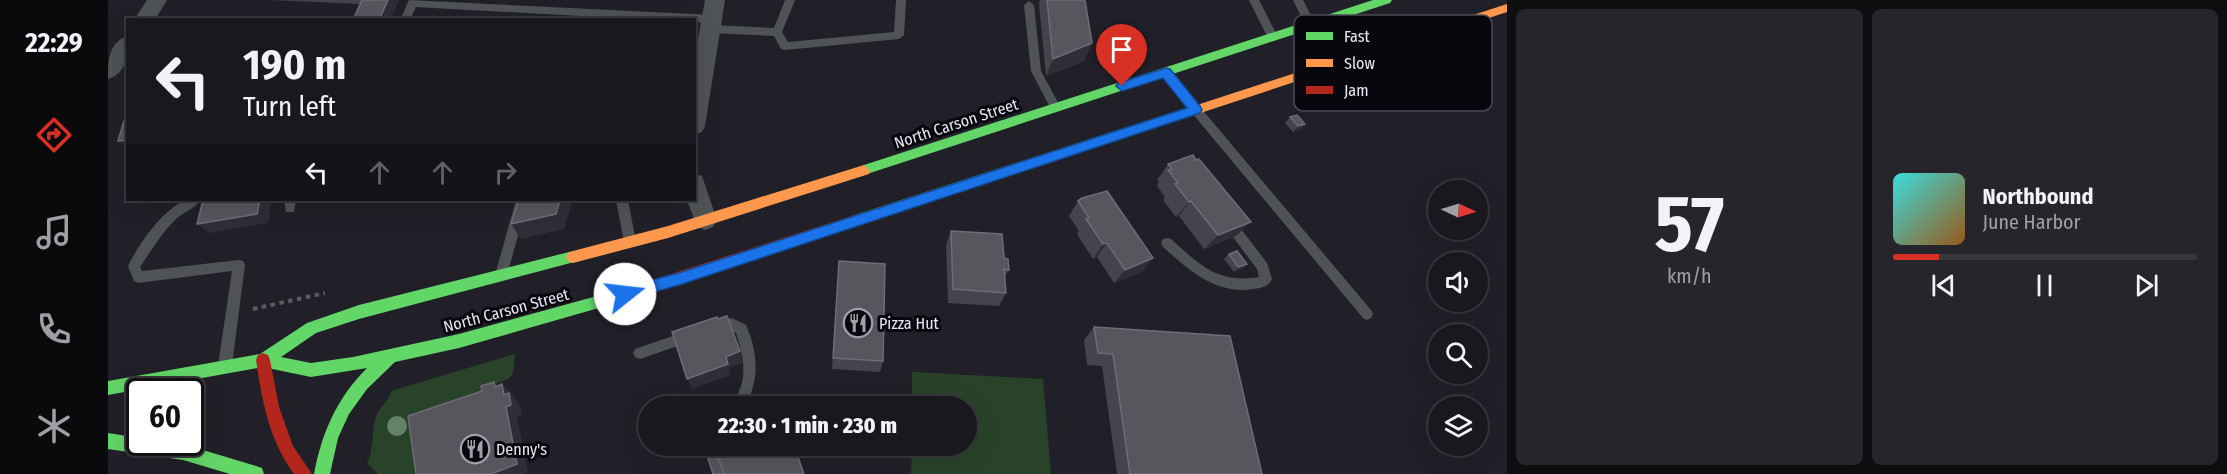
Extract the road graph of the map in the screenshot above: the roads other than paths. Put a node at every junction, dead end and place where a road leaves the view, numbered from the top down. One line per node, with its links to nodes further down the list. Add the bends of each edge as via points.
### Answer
1 (158, 0): 14 (street)
2 (790, 0): 17 (lane)
3 (900, 0): 17 (lane, via 899,35 785,46)
4 (1254, 0): 18 (lane)
5 (1298, 0): 10 (lane)
6 (1386, 0): 11 (main road, North Carson Street)
7 (413, 1): 13 (lane); 15 (lane)
8 (1029, 5): 25 (lane, via 1036,71)
9 (1507, 8): 12 (main road, North Carson Street)
10 (1306, 15)
11 (1341, 15)
12 (1486, 15)
13 (713, 16): 17 (lane); 20 (street)
14 (145, 18)
15 (406, 18)
16 (1294, 30): 18 (main road, North Carson Street)
17 (777, 32)
18 (1273, 37): 22 (main road, North Carson Street)
19 (126, 46): 21 (street)
20 (700, 55): 24 (street)
21 (108, 71)
22 (1166, 72): 25 (main road, North Carson Street); 26 (main road)
23 (1294, 78): 26 (main road, North Carson Street)
24 (696, 102)
25 (1056, 108): 32 (main road, North Carson Street, via 920,158)
26 (1196, 110): 36 (lane); 38 (main road, North Carson Street, via 937,188 679,279 625,289 459,341)
27 (696, 190): 32 (street)
28 (192, 201): 40 (lane, via 154,235 134,266 138,278 239,265)
29 (522, 201): 35 (lane)
30 (622, 201): 34 (lane)
31 (1221, 210): 33 (lane, via 1263,267 1266,279 1262,282 1219,282 1199,271)
32 (705, 220): 34 (main road, North Carson Street)
33 (1167, 243)
34 (629, 247): 35 (main road, North Carson Street)
35 (501, 276): 39 (main road, North Carson Street, via 312,328)
36 (1367, 314)
37 (640, 353): 42 (lane, via 721,324 732,324 741,329 751,357)
38 (390, 356): 39 (main road, North Carson Street, via 311,370); 46 (main road, via 343,403 327,440)
39 (263, 360): 40 (main road, North Carson Street); 45 (main road, via 271,407 287,451)
40 (225, 367): 41 (main road, North Carson Street)
41 (108, 388)
42 (742, 396)
43 (108, 441): 44 (main road, via 183,453)
44 (256, 474)
45 (304, 474)
46 (322, 474)

